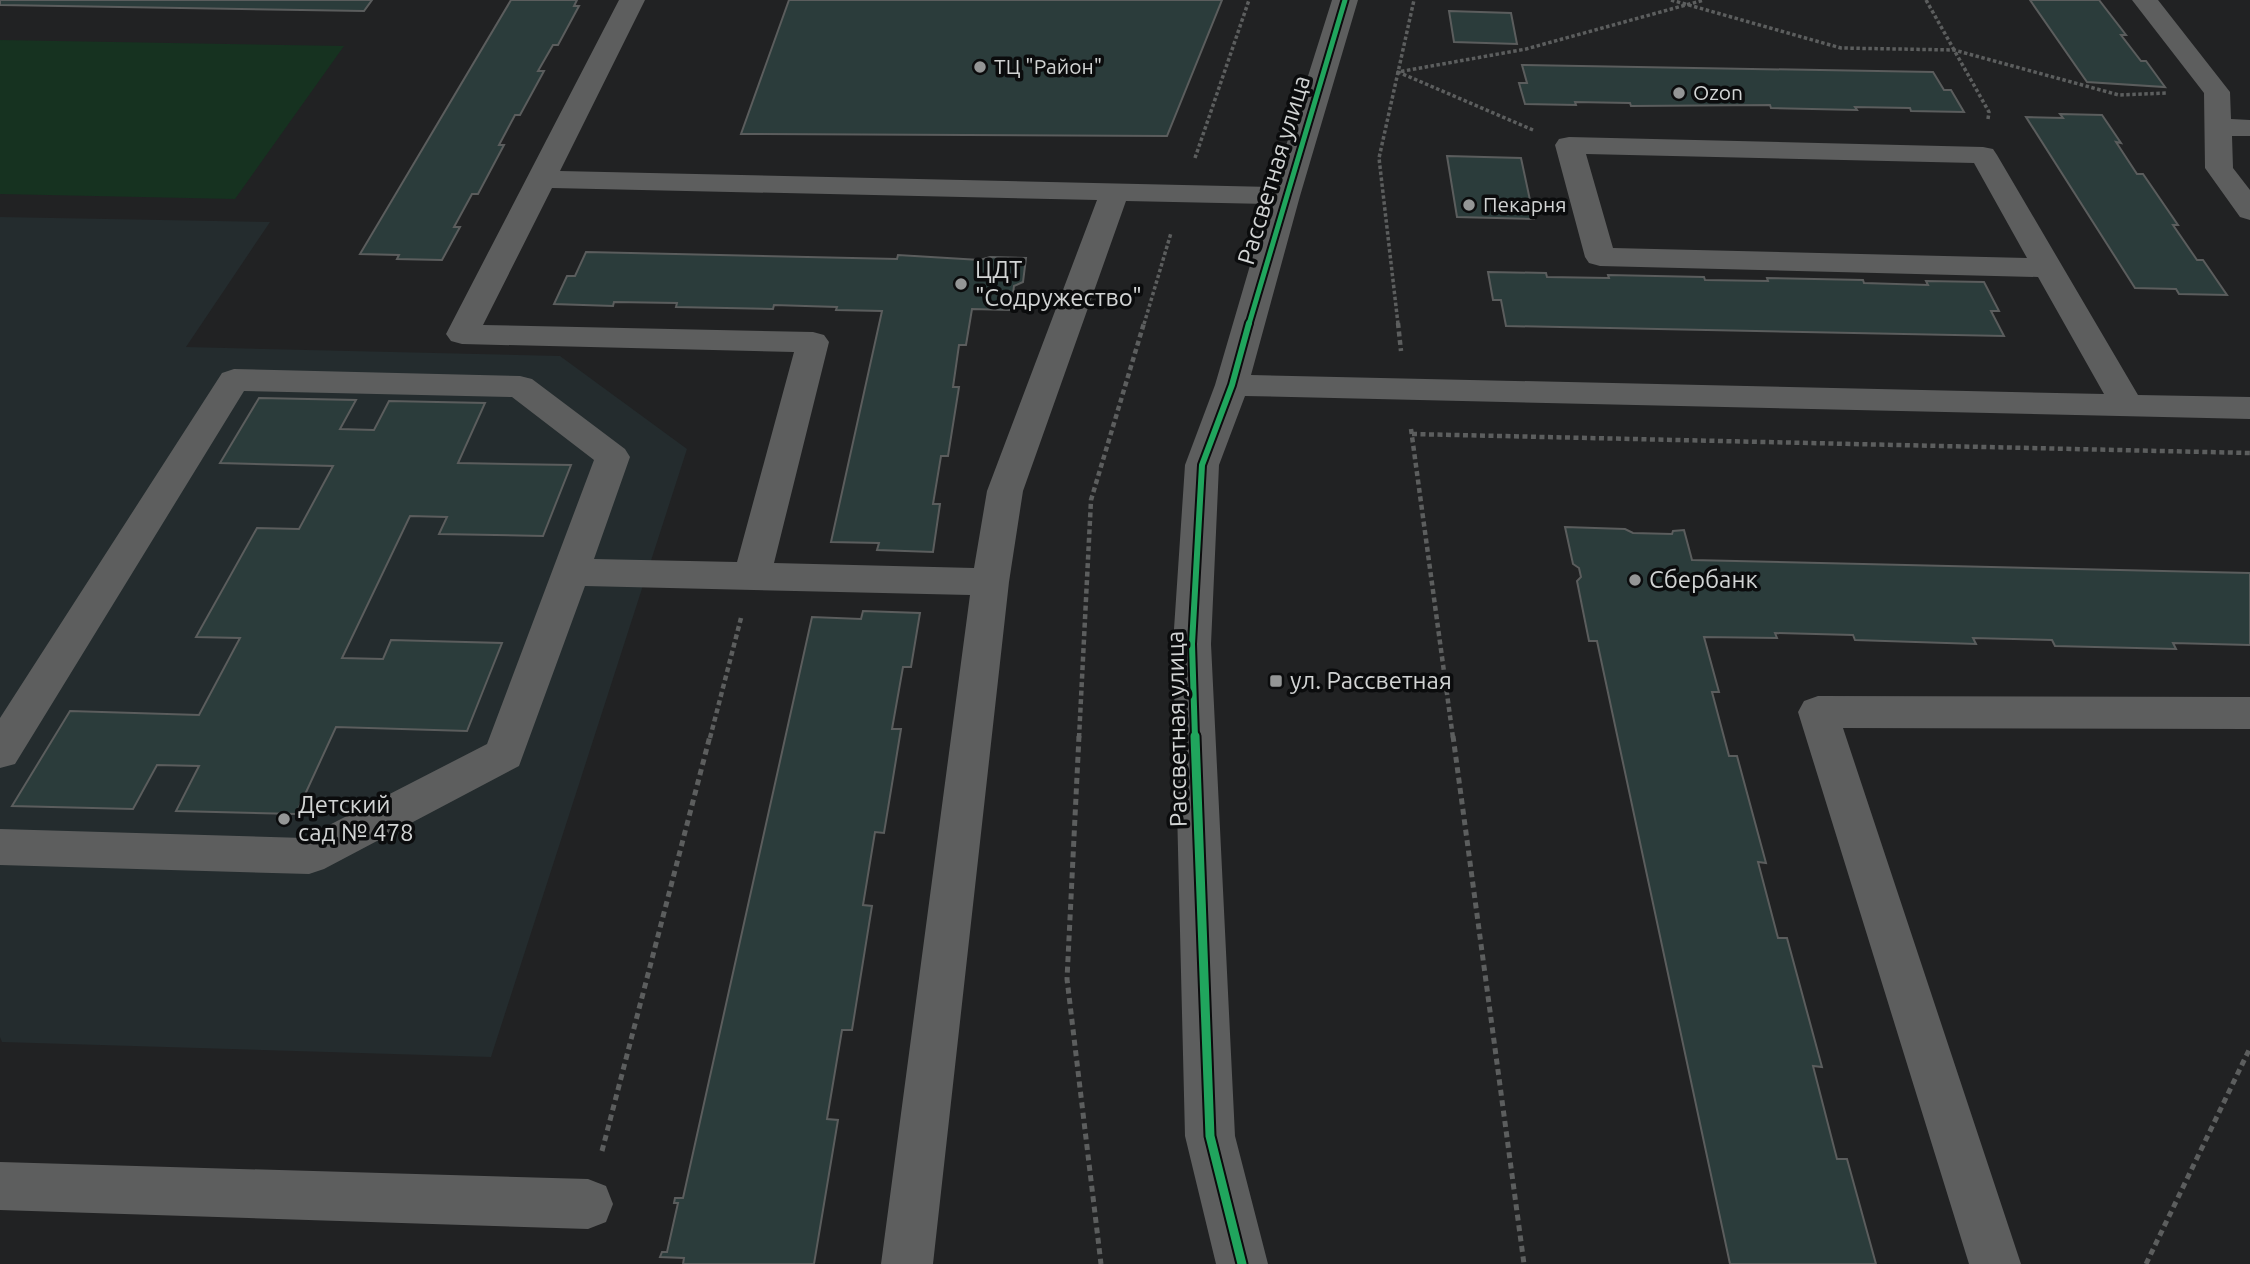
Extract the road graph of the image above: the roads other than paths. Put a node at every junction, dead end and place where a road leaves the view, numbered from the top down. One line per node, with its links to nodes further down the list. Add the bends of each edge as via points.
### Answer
1 (632, 0): 6 (street)
2 (1345, 0): 8 (street, Рассветная улица)
3 (2145, 0): 4 (street, via 2217,92)
4 (2217, 128): 5 (street); 9 (street, via 2219,167)
5 (2250, 128)
6 (542, 180): 7 (street); 15 (street, via 462,334 813,342)
7 (1115, 192): 8 (street); 16 (street, via 1005,491)
8 (1285, 196): 11 (street, Рассветная улица)
9 (2250, 211)
10 (2050, 268): 10 (street, via 1983,155 1569,145 1600,257); 12 (street)
11 (1232, 385): 12 (street); 23 (street, Рассветная улица, via 1202,465 1192,644 1210,1136)
12 (2128, 406): 13 (street)
13 (2246, 414)
14 (571, 572): 15 (street); 18 (street, via 613,457 520,387 234,380); 19 (street, via 504,754 309,856)
15 (752, 576): 16 (street)
16 (990, 582): 22 (street)
17 (2250, 713): 24 (street, via 1818,712)
18 (0, 752)
19 (0, 847)
20 (0, 1186): 21 (street)
21 (588, 1204)
22 (907, 1264)
23 (1242, 1264)
24 (1995, 1264)

